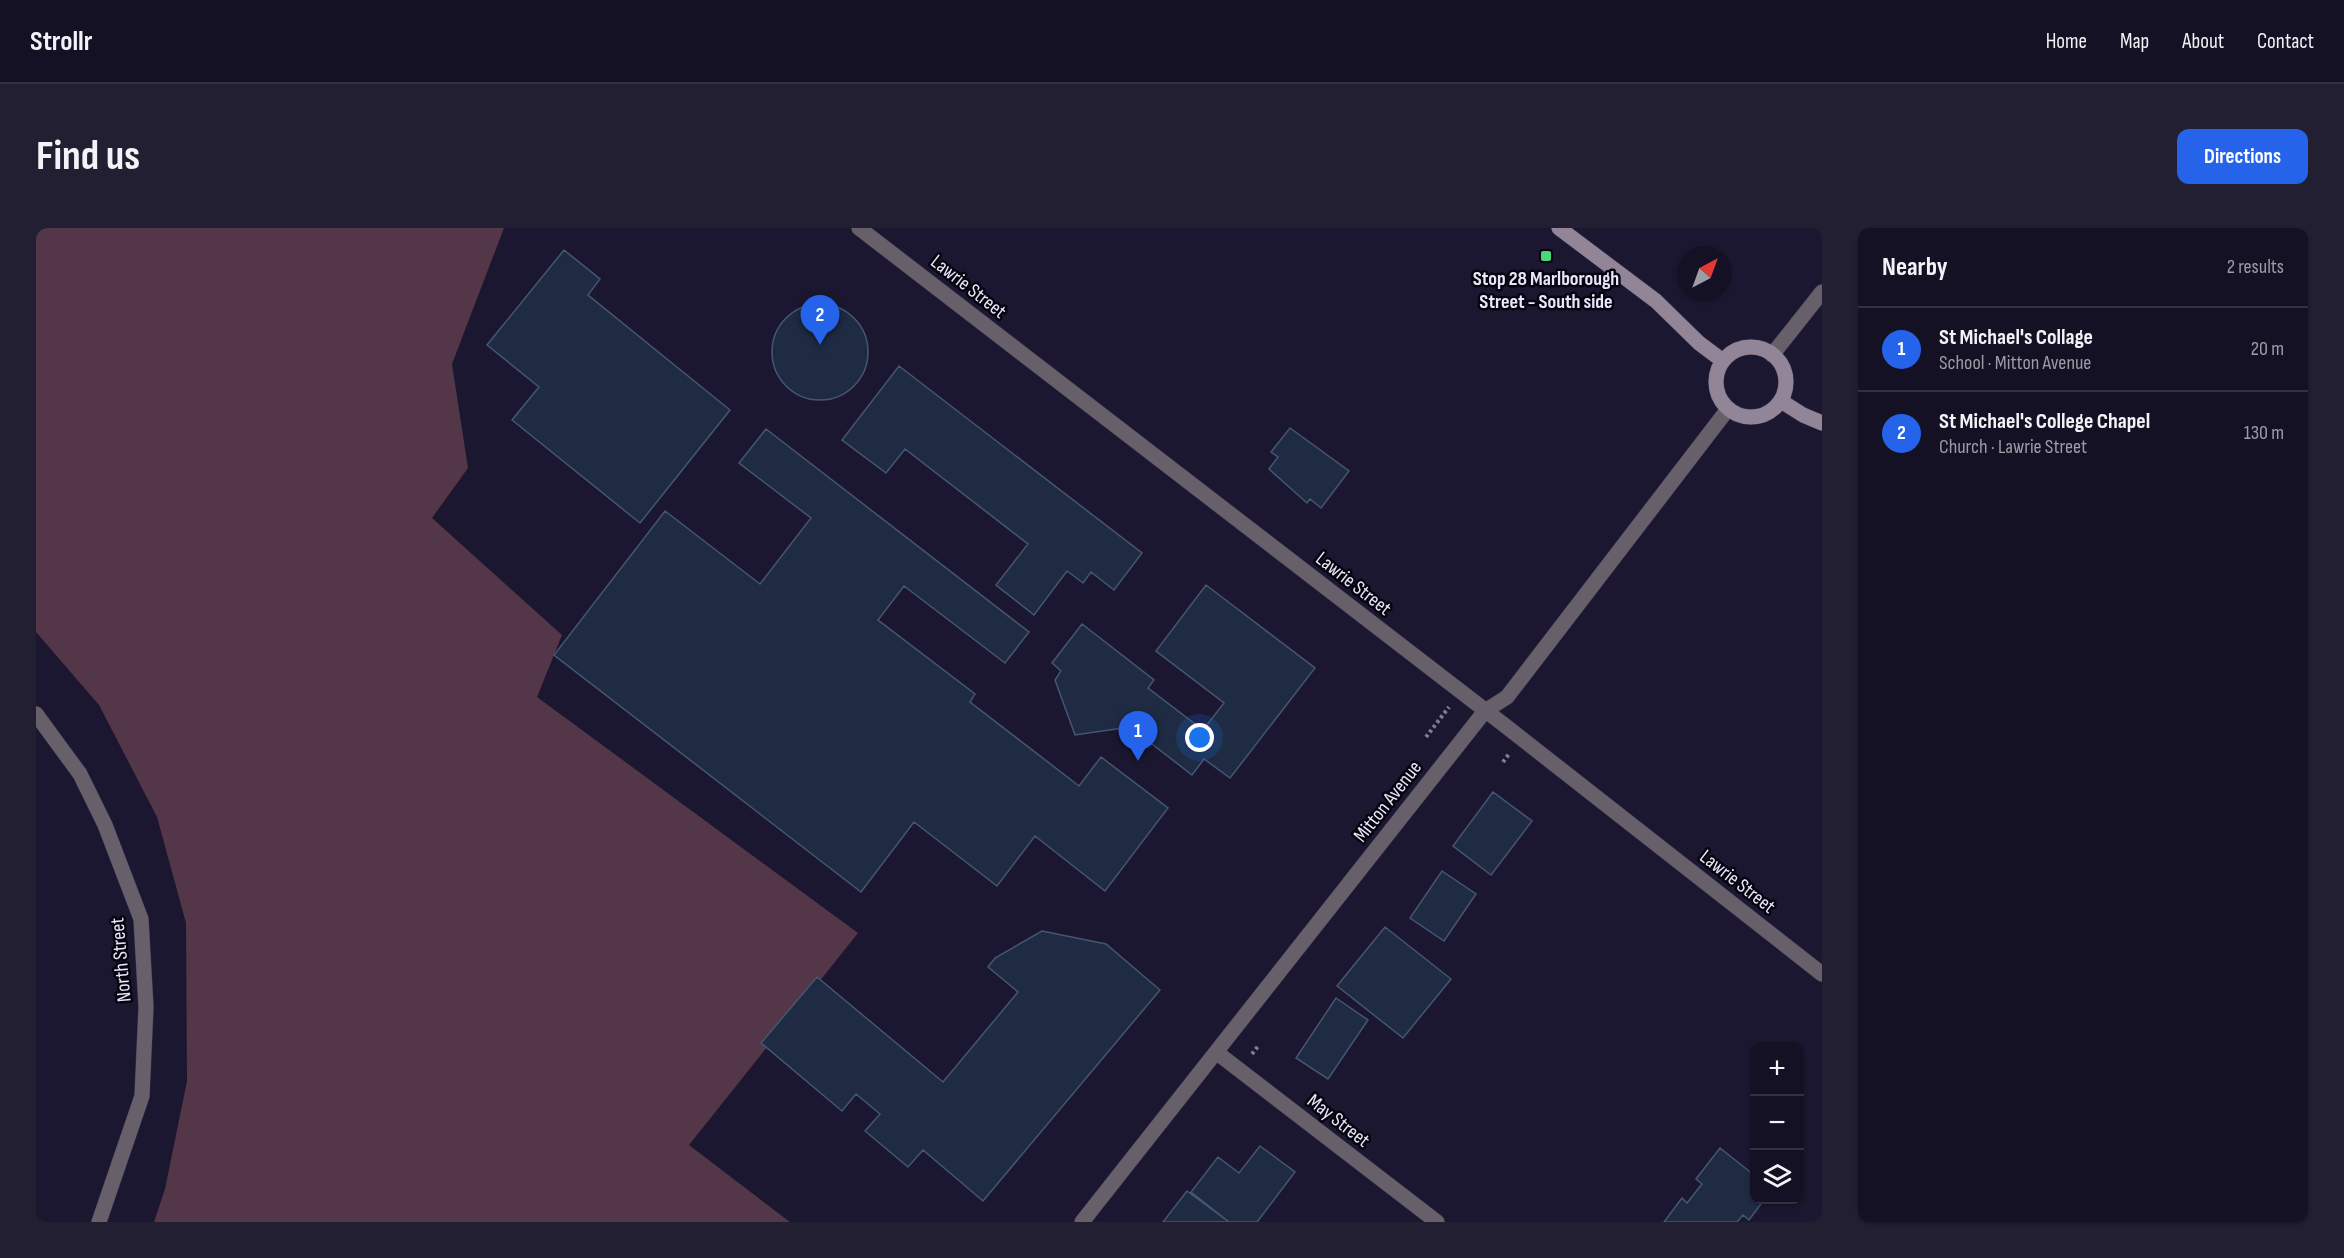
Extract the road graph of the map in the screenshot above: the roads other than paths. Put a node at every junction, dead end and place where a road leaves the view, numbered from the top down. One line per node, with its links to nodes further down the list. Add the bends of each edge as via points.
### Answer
1 (859, 228): 9 (street, Lawrie Street)
2 (1559, 228): 5 (street, via 1656,301 1698,343)
3 (1822, 292): 4 (street)
4 (1772, 355): 5 (street, via 1749,347 1735,350); 6 (street, via 1780,363 1786,381)
5 (1723, 361): 7 (street, via 1715,384)
6 (1781, 401): 7 (street, via 1762,416 1748,418); 8 (street)
7 (1728, 409): 9 (street, Mitton Avenue, via 1507,697)
8 (1822, 423)
9 (1485, 711): 11 (street, Lawrie Street); 12 (street, Mitton Avenue)
10 (36, 714): 13 (street, North Street, via 80,774 105,825 141,919 146,1007 142,1096)
11 (1822, 974)
12 (1215, 1052): 14 (street, Mitton Avenue); 15 (street, May Street)
13 (99, 1222)
14 (1082, 1222)
15 (1437, 1222)

